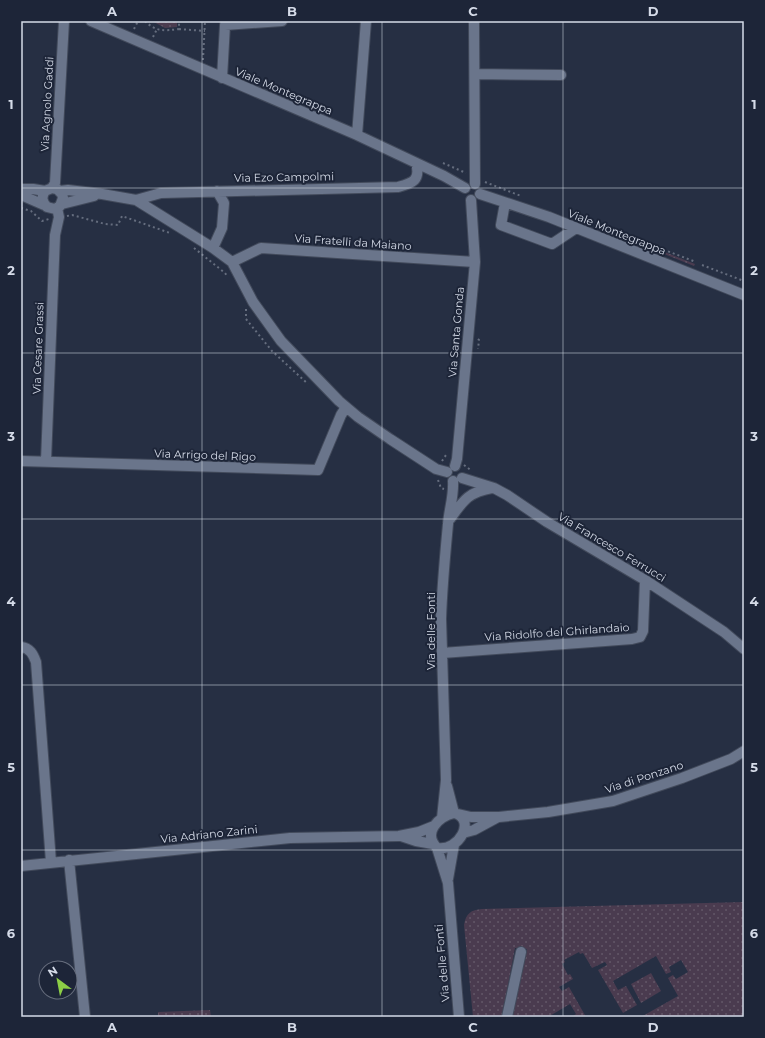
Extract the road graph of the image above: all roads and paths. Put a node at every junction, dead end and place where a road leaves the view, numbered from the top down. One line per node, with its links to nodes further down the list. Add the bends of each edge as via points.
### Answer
1 (64, 21): 20 (street, Via Agnolo Gaddi, via 55,182)
2 (91, 21): 11 (street, Viale Montegrappa)
3 (145, 21): 9 (path, via 151,27 163,31)
4 (179, 21): 9 (path)
5 (205, 21): 10 (path)
6 (282, 21): 14 (street, via 225,25)
7 (366, 21): 15 (street)
8 (474, 21): 12 (street)
9 (179, 29): 10 (path)
10 (205, 31): 11 (path)
11 (203, 70): 14 (street, Viale Montegrappa)
12 (475, 74): 13 (street); 17 (street)
13 (561, 75)
14 (222, 78): 15 (street, Viale Montegrappa)
15 (357, 135): 16 (street, Viale Montegrappa)
16 (416, 163): 18 (street, Viale Montegrappa); 21 (street, Via Ezo Campolmi, via 418,169 412,183 398,187)
17 (475, 184): 18 (street); 24 (street, via 480,189)
18 (465, 188): 24 (street, via 465,195)
19 (21, 189): 20 (street)
20 (52, 190): 22 (street); 28 (street, via 63,198); 28 (street, via 42,198)
21 (217, 191): 25 (street, Via Ezo Campolmi, via 161,193); 32 (street, via 224,203 222,228)
22 (102, 194): 25 (street); 28 (street)
23 (21, 195): 28 (street)
24 (476, 197): 26 (street, Viale Montegrappa); 34 (street, Via Santa Gonda)
25 (136, 200): 32 (street)
26 (505, 203): 29 (street, Viale Montegrappa); 29 (street, via 501,225 552,244)
27 (21, 208): 28 (path, via 31,211 42,221)
28 (54, 210): 30 (path, via 105,224 118,225 122,216); 43 (street, Via Cesare Grassi)
29 (576, 228): 38 (street, Viale Montegrappa)
30 (171, 234)
31 (192, 248): 36 (path, via 225,273)
32 (213, 248): 33 (street)
33 (232, 262): 34 (street, Via Fratelli da Maiano, via 261,248); 41 (street, via 253,302 281,341)
34 (475, 262): 44 (street, Via Santa Gonda, via 457,459)
35 (702, 264): 37 (path)
36 (229, 279)
37 (744, 281)
38 (744, 296)
39 (243, 303): 40 (path, via 246,319 272,351)
40 (312, 388)
41 (346, 407): 43 (street, Via Arrigo del Rigo, via 318,470); 44 (street, via 436,469)
42 (21, 461): 43 (street, Via Arrigo del Rigo)
43 (46, 461)
44 (451, 469): 47 (street, via 448,477); 47 (street, via 462,470)
45 (433, 476): 46 (path)
46 (439, 480)
47 (458, 480): 48 (street, Via Francesco Ferrucci); 49 (street, Via delle Fonti)
48 (494, 488): 49 (street, via 468,496); 50 (street, Via Francesco Ferrucci)
49 (448, 522): 53 (street, Via delle Fonti, via 442,595)
50 (645, 580): 52 (street, Via Francesco Ferrucci, via 724,632); 53 (street, Via Ridolfo del Ghirlandaio, via 643,631 640,637)
51 (25, 648): 65 (street, via 33,654 36,662)
52 (744, 649)
53 (442, 653): 55 (street, Via delle Fonti)
54 (744, 751): 57 (street, Via di Ponzano, via 731,759 613,801)
55 (446, 780): 56 (street, Via delle Fonti); 58 (street, Via delle Fonti)
56 (456, 813): 57 (street, Via di Ponzano, via 471,817); 58 (street); 60 (street, via 463,819)
57 (499, 817): 60 (street, via 474,830)
58 (442, 818): 59 (street)
59 (434, 826): 61 (street); 63 (street, via 431,838)
60 (464, 832): 62 (street)
61 (399, 836): 63 (street); 64 (street, Via Adriano Zarini, via 290,838)
62 (454, 845): 63 (street, via 448,848); 67 (street, Via delle Fonti)
63 (435, 846): 67 (street, Via delle Fonti)
64 (69, 860): 65 (street, Via Adriano Zarini); 69 (street)
65 (51, 862): 66 (street, Via Adriano Zarini)
66 (21, 866)
67 (448, 883): 70 (street, Via delle Fonti)
68 (521, 952): 71 (street)
69 (85, 1017)
70 (459, 1017)
71 (507, 1017)

